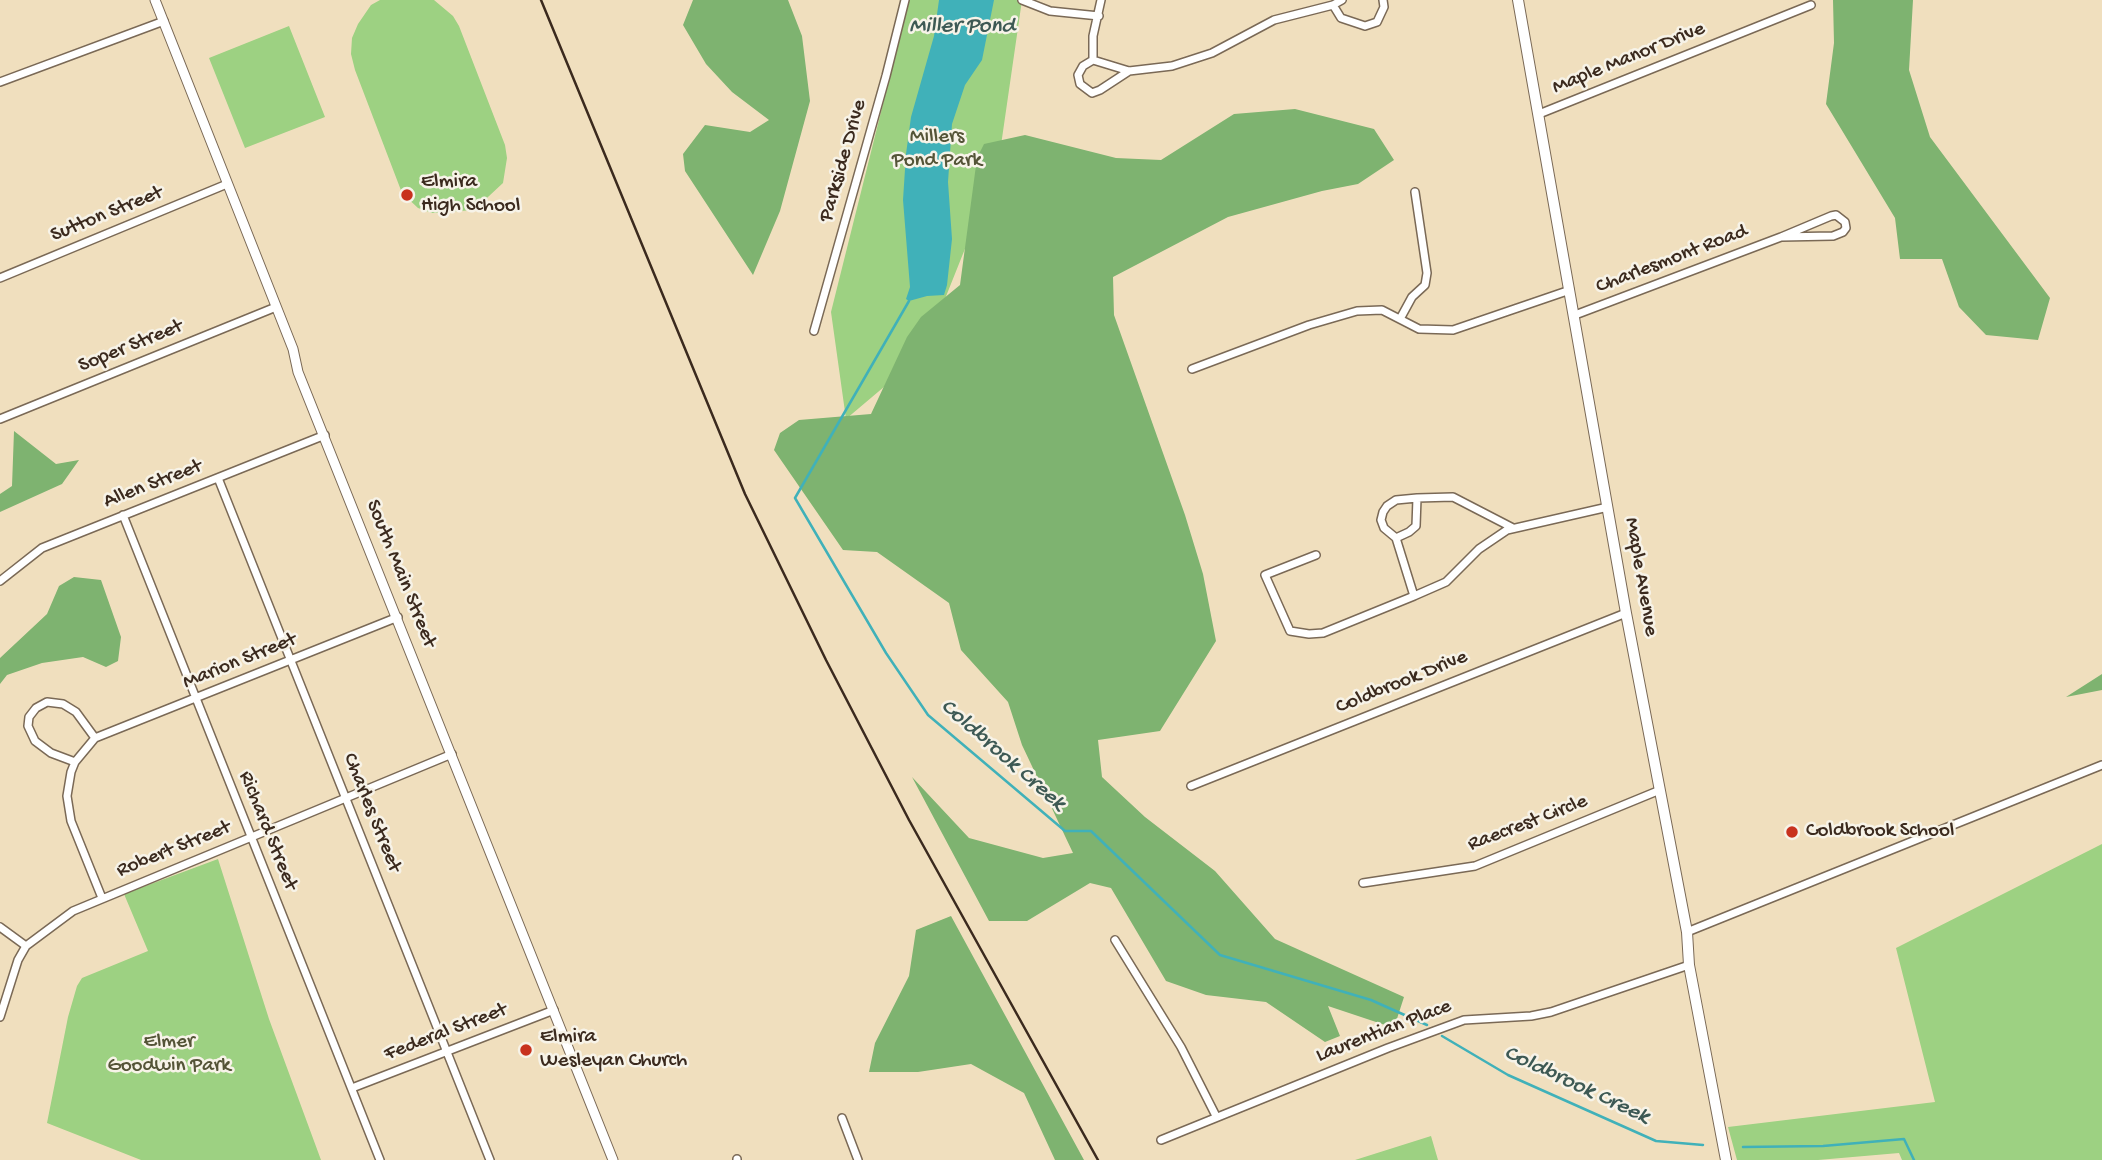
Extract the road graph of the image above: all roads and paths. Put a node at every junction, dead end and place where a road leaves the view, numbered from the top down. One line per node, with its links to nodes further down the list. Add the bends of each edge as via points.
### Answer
1 (155, 0): 11 (street, South Main Street)
2 (905, 0): 24 (street, Parkside Drive)
3 (1022, 0): 10 (street, via 1050,11)
4 (1101, 0): 10 (street)
5 (1342, 0): 8 (street)
6 (1383, 0): 8 (street, via 1377,22 1365,26 1340,18)
7 (1518, 0): 15 (main road, Maple Avenue)
8 (1333, 5): 13 (street, via 1274,20 1212,53 1172,66)
9 (1811, 5): 15 (street, Maple Manor Drive)
10 (1098, 16): 12 (street)
11 (164, 21): 14 (street); 16 (street, South Main Street)
12 (1093, 60): 13 (street); 13 (street, via 1078,75 1080,84 1091,93)
13 (1129, 71)
14 (0, 82)
15 (1539, 114): 20 (main road, Maple Avenue)
16 (227, 184): 19 (street, Sutton Street); 21 (street, South Main Street)
17 (1415, 192): 23 (street, via 1427,273 1425,285)
18 (1781, 237): 18 (street, Charlesmont Road, via 1833,236 1843,232 1845,222 1831,216); 22 (street, Charlesmont Road)
19 (0, 278)
20 (1570, 290): 22 (main road, Maple Avenue); 23 (street, via 1453,330 1419,329)
21 (275, 307): 26 (street, Soper Street); 27 (street, South Main Street)
22 (1575, 315): 30 (main road, Maple Avenue)
23 (1400, 319): 25 (street, via 1382,310 1357,311)
24 (814, 331)
25 (1192, 369)
26 (0, 419)
27 (326, 435): 28 (street, Allen Street); 38 (street, South Main Street)
28 (218, 478): 31 (street, Allen Street); 39 (street, Charles Street)
29 (1417, 498): 32 (street, via 1453,496); 33 (street, via 1416,526); 33 (street, via 1396,500 1383,512 1384,528)
30 (1608, 507): 32 (street); 37 (main road, Maple Avenue)
31 (124, 515): 35 (street, Allen Street, via 42,548); 40 (street, Richard Street)
32 (1513, 528): 36 (street, via 1479,549 1446,582)
33 (1396, 538): 36 (street)
34 (1316, 555): 36 (street, via 1265,575 1290,631 1322,633)
35 (0, 581)
36 (1414, 596)
37 (1626, 613): 45 (street, Coldbrook Drive); 46 (main road, Maple Avenue)
38 (398, 617): 39 (street, Marion Street); 42 (street, South Main Street)
39 (291, 661): 40 (street, Marion Street); 47 (street, Charles Street)
40 (195, 699): 41 (street, Marion Street); 48 (street, Richard Street)
41 (95, 738): 43 (street, Marion Street); 43 (street, via 64,704 47,702 36,708 28,726 35,741)
42 (452, 754): 47 (street, Robert Street); 56 (street, South Main Street)
43 (75, 762): 50 (street, Marion Street, via 67,796 71,821)
44 (2102, 765): 52 (street)
45 (1191, 786)
46 (1660, 790): 49 (street, Raecrest Circle, via 1475,866); 52 (main road, Maple Avenue)
47 (346, 797): 48 (street, Robert Street); 58 (street, Charles Street)
48 (251, 837): 50 (street, Robert Street); 59 (street, Richard Street)
49 (1363, 883)
50 (102, 898): 54 (street, Robert Street, via 73,911)
51 (0, 927): 54 (street)
52 (1686, 932): 55 (main road, Maple Avenue)
53 (1115, 940): 60 (street, via 1181,1047)
54 (26, 946): 57 (street)
55 (1689, 965): 60 (street, Laurentian Place, via 1551,1012 1464,1020); 67 (main road, Maple Avenue)
56 (554, 1010): 58 (street, Federal Street); 65 (street, South Main Street)
57 (0, 1017)
58 (446, 1051): 59 (street, Federal Street); 64 (street, Charles Street)
59 (352, 1088): 63 (street, Richard Street)
60 (1216, 1116): 62 (street, Laurentian Place)
61 (842, 1118): 66 (street)
62 (1161, 1140)
63 (380, 1160)
64 (490, 1160)
65 (613, 1160)
66 (858, 1160)
67 (1726, 1160)

